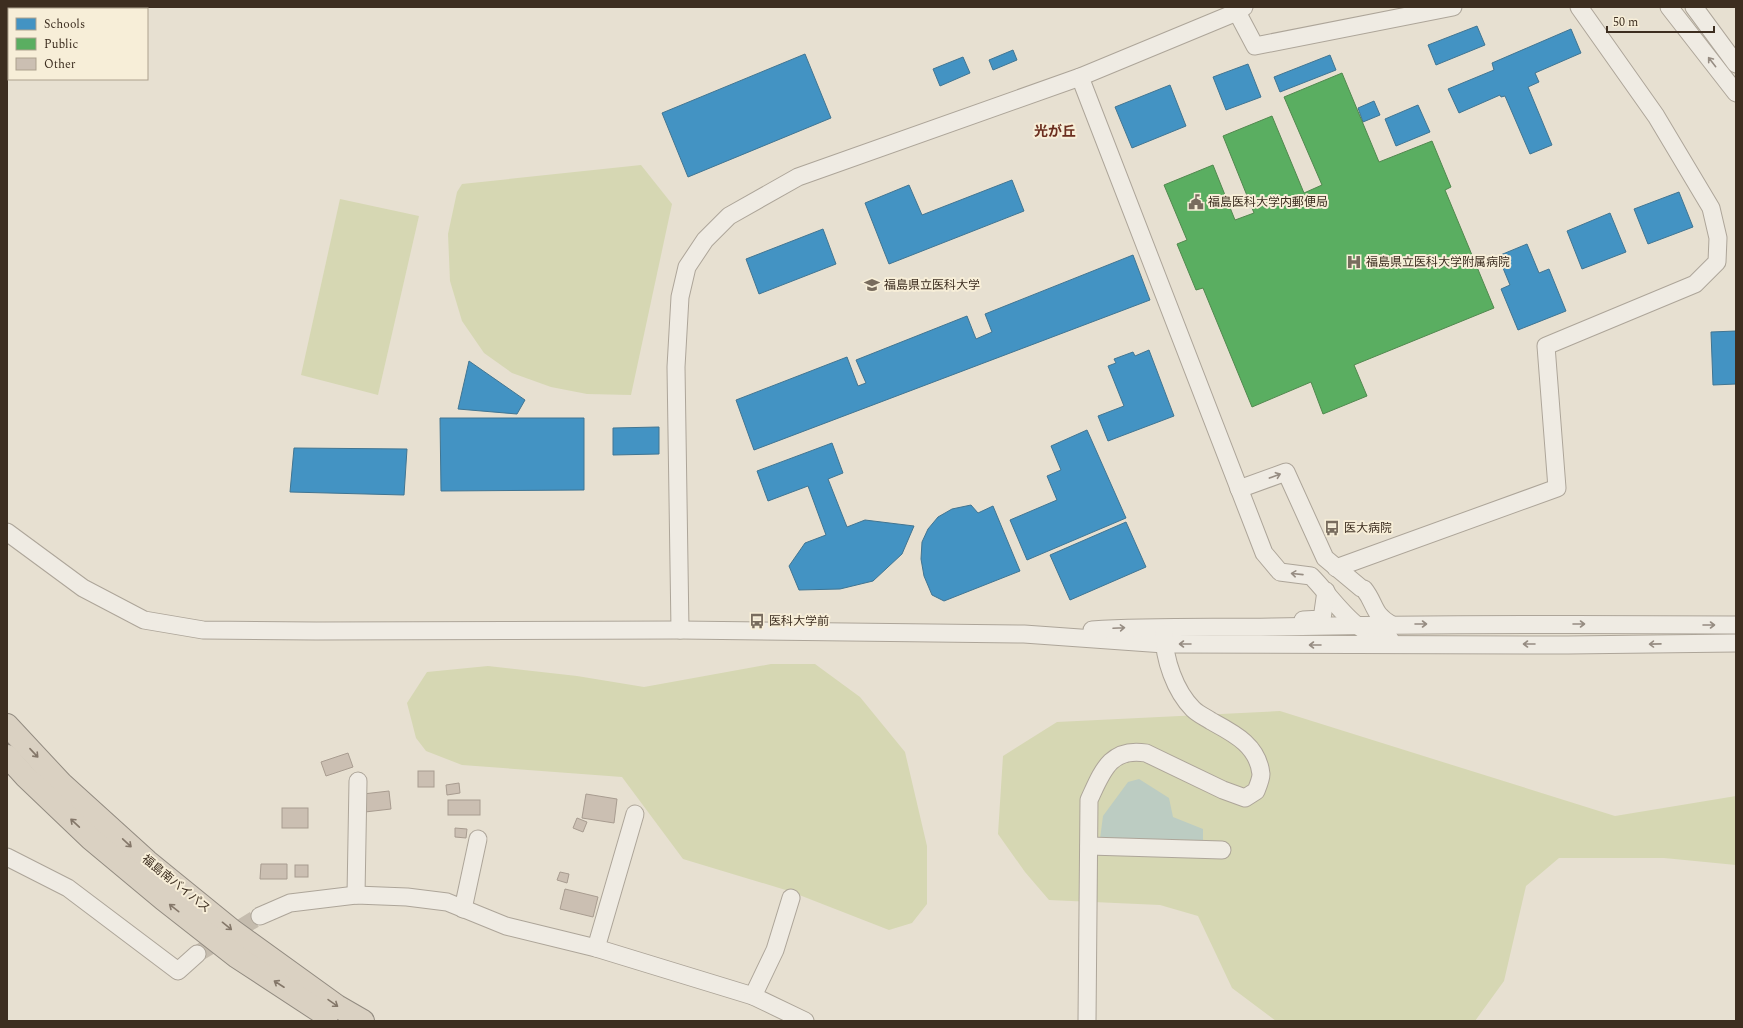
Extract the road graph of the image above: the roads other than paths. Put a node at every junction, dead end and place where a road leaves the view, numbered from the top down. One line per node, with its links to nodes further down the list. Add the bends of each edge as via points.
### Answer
1 (1453, 7): 5 (street, via 1255,46)
2 (1580, 7): 11 (street, via 1656,116 1711,208 1718,238 1717,262 1695,284 1546,346 1557,488)
3 (1669, 7): 8 (street, one-way to 3)
4 (1694, 7): 6 (street)
5 (1240, 9): 7 (street)
6 (1736, 64)
7 (1080, 77): 9 (street); 18 (street, via 798,177 729,216 706,240 687,267 680,297 676,367)
8 (1736, 93)
9 (1239, 489): 11 (street, one-way to 11, via 1286,472 1325,558); 13 (street, one-way to 9, via 1311,576 1280,572 1264,553)
10 (7, 532): 18 (street, via 83,588 144,620 203,630)
11 (1336, 568): 12 (street)
12 (1361, 588): 14 (street, via 1366,591 1380,617); 17 (street, via 1360,593 1369,616)
13 (1326, 591): 16 (street, via 1322,619 1264,621); 17 (street)
14 (1392, 624): 15 (street, one-way to 15); 17 (street)
15 (1736, 625)
16 (1255, 627): 17 (street); 19 (street)
17 (1362, 627): 21 (street, via 1381,639 1449,640); 22 (street)
18 (680, 630): 19 (street)
19 (1164, 636): 22 (street, one-way to 19); 28 (street, via 1170,668 1181,695 1194,710 1243,740 1257,759 1261,775 1256,791 1245,798 1146,753 1122,753 1109,762 1089,800)
20 (1736, 643): 21 (street, one-way to 21)
21 (1456, 644): 22 (street)
22 (1341, 645)
23 (7, 725): 39 (highway, 福島南バイパス, one-way to 39, via 62,784 146,861 233,931 337,1006)
24 (7, 756): 38 (highway, 福島南バイパス, one-way to 24, via 237,957 163,899 91,839)
25 (358, 781): 31 (street)
26 (634, 814): 35 (street)
27 (478, 839): 33 (street)
28 (1089, 846): 29 (street); 41 (street)
29 (1222, 850)
30 (7, 857): 36 (street, via 68,888 178,971)
31 (356, 894): 33 (street, via 433,900 447,902); 34 (street, via 290,903)
32 (791, 898): 37 (street, via 776,950)
33 (463, 909): 35 (street, via 506,926)
34 (260, 916)
35 (596, 948): 37 (street)
36 (197, 954)
37 (753, 996): 40 (street)
38 (335, 1021)
39 (363, 1021)
40 (805, 1021)
41 (1087, 1021)

